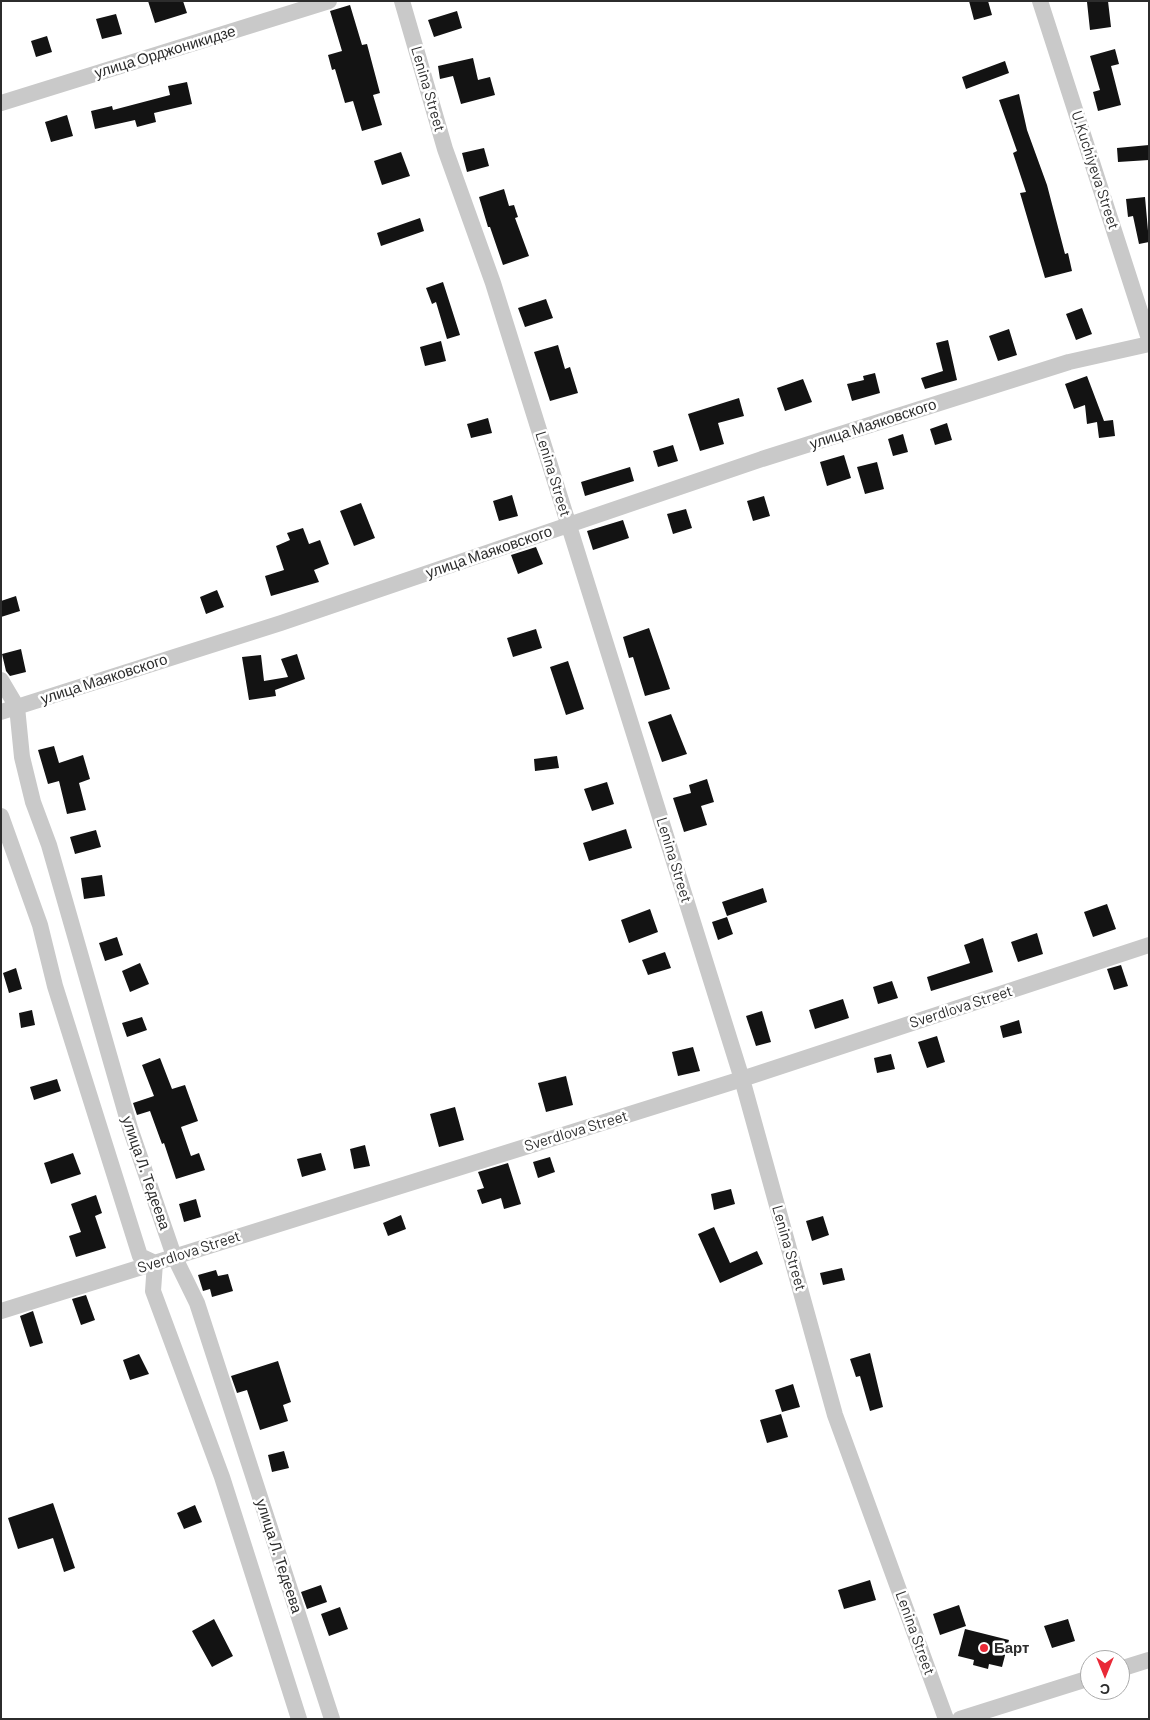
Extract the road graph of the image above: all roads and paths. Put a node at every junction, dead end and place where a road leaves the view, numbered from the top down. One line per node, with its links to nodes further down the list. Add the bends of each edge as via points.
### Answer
1 (329, 1): 4 (street, улица Орджоникидзе)
2 (402, 1): 7 (street, Lenina Street, via 445,149 493,283)
3 (1040, 1): 5 (street, U.Kuchiyeva Street)
4 (1, 103)
5 (1149, 339)
6 (1149, 344): 7 (street, улица Маяковского, via 1069,362 762,459)
7 (569, 526): 9 (street, улица Маяковского); 12 (street, Lenina Street)
8 (1, 680): 9 (street, улица Л. Тедеева)
9 (9, 710): 13 (street, улица Л. Тедеева, via 33,802 49,845 130,1128)
10 (1, 816): 14 (street, улица Л. Тедеева, via 40,925 55,986 140,1256)
11 (1149, 945): 12 (street, Sverdlova Street)
12 (742, 1079): 13 (street, Sverdlova Street); 21 (street, Lenina Street, via 835,1415)
13 (174, 1256): 14 (street, Sverdlova Street); 20 (street, улица Л. Тедеева, via 197,1303)
14 (155, 1263): 15 (street, Sverdlova Street); 19 (street, улица Л. Тедеева, via 153,1290 222,1477)
15 (1, 1310)
16 (1149, 1660): 17 (street)
17 (1130, 1666)
18 (1080, 1681): 22 (street)
19 (299, 1719)
20 (332, 1719)
21 (946, 1719)
22 (960, 1719)

